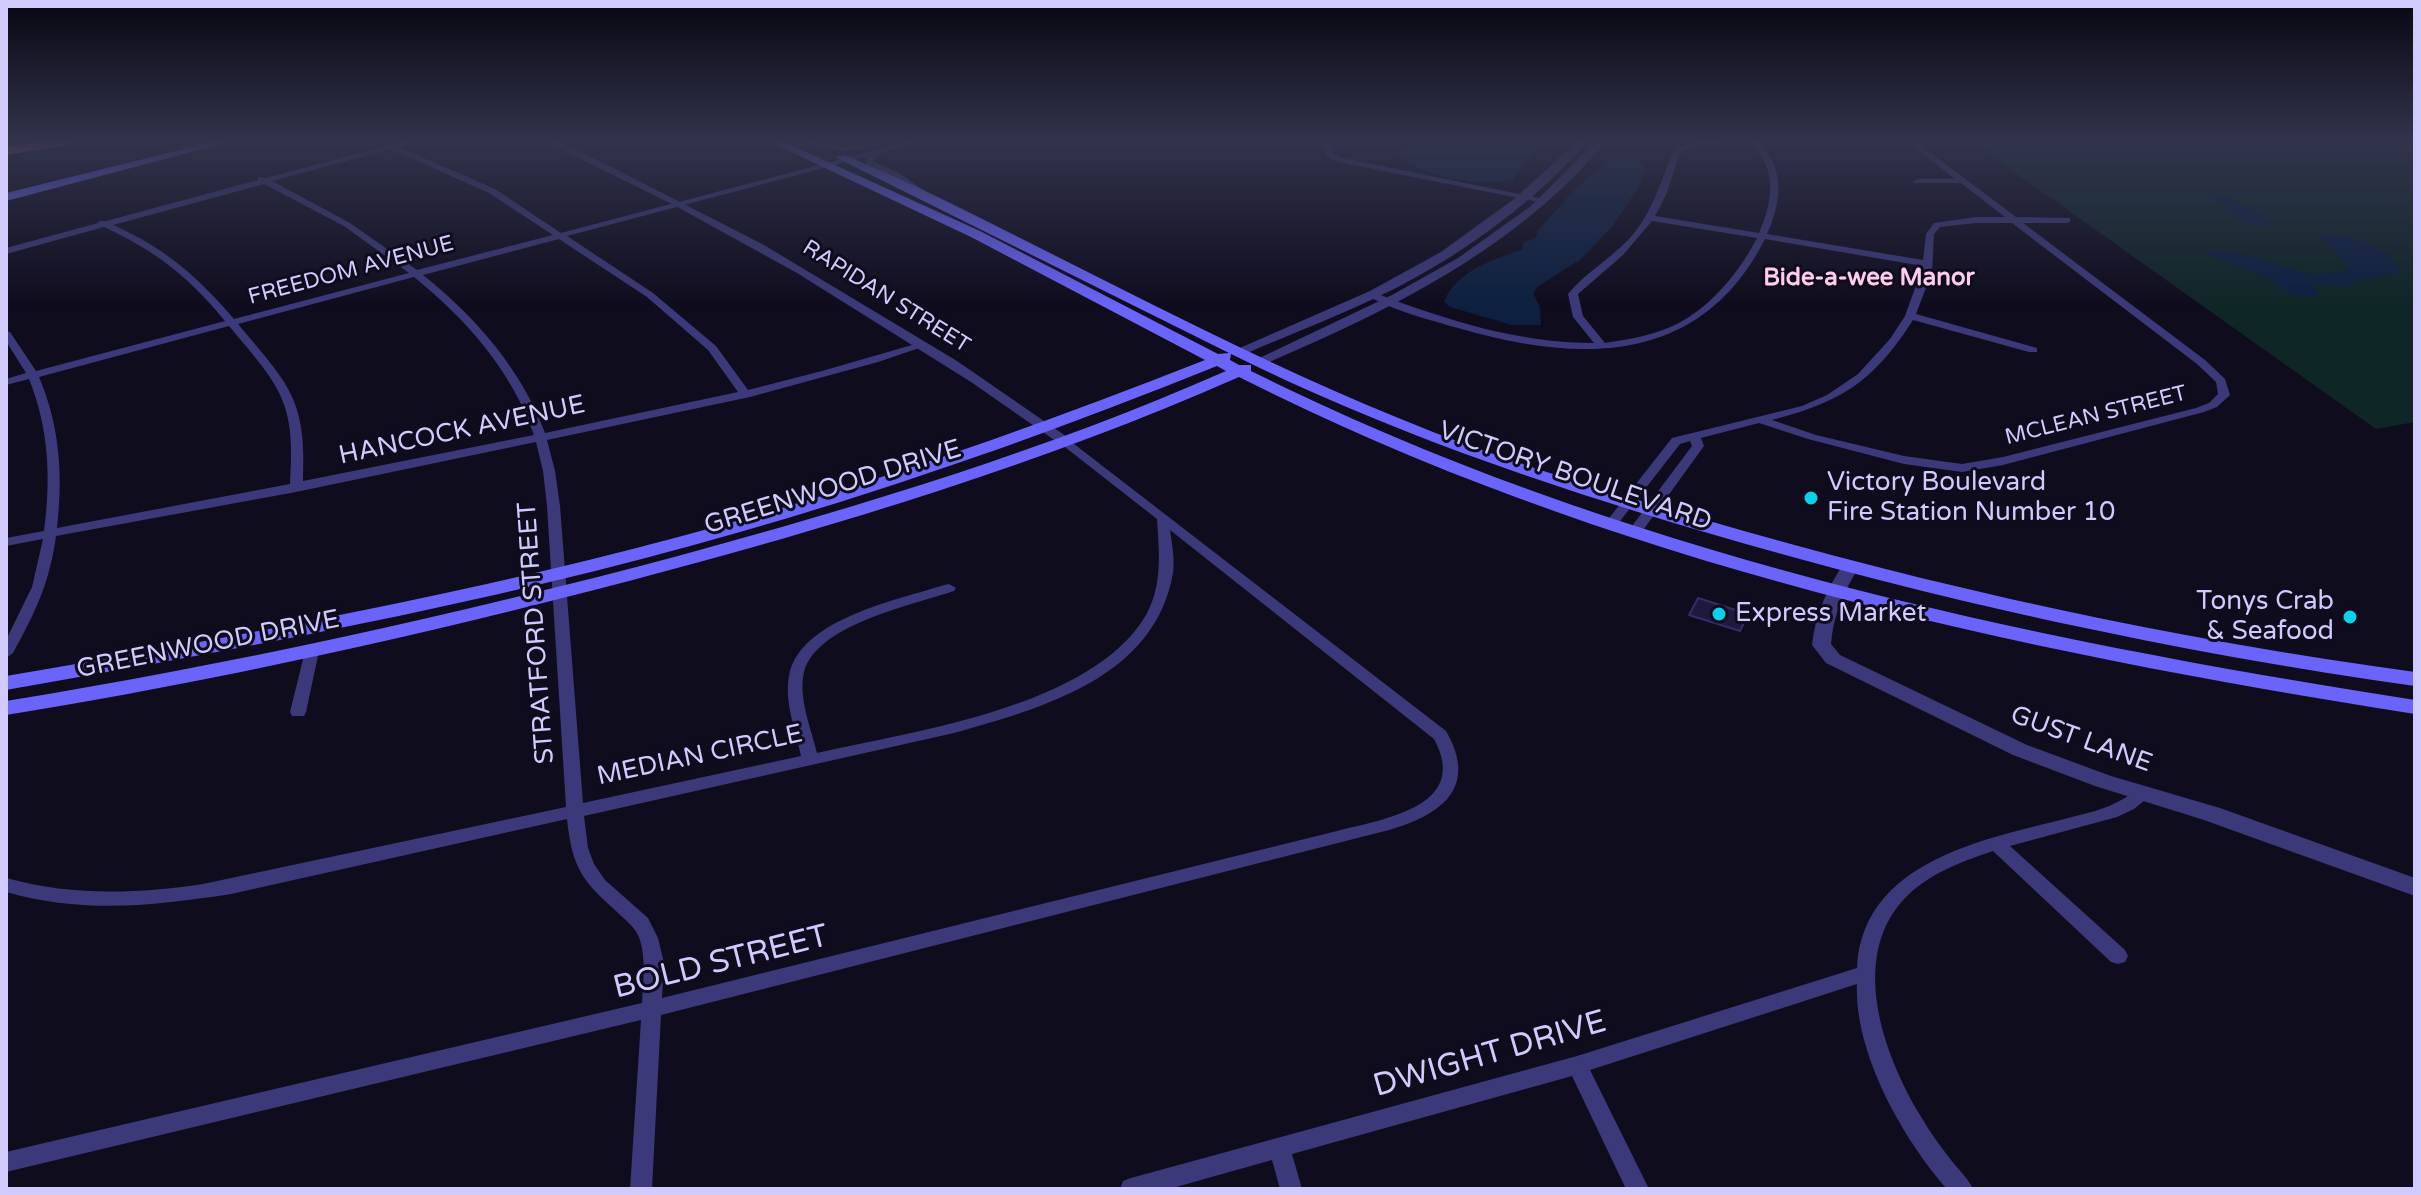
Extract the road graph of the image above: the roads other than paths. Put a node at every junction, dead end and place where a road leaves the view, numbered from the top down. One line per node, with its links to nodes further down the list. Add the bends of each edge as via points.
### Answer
1 (200, 196): 19 (street)
2 (295, 196): 24 (street, STRATFORD STREET, via 343,220)
3 (497, 196): 20 (street)
4 (665, 196): 15 (street, RAPIDAN STREET)
5 (711, 196): 15 (street, FREEDOM AVENUE)
6 (891, 196): 33 (main road, VICTORY BOULEVARD)
7 (925, 196): 34 (main road, VICTORY BOULEVARD)
8 (1520, 196): 13 (street)
9 (1548, 196): 14 (street, GREENWOOD DRIVE)
10 (1664, 196): 16 (street)
11 (1774, 196): 21 (street)
12 (1983, 196): 17 (street, MCLEAN STREET)
13 (1526, 197): 14 (street); 25 (street, GREENWOOD DRIVE, via 1467,240)
14 (1544, 200): 26 (street, GREENWOOD DRIVE, via 1466,258)
15 (682, 204): 20 (street, FREEDOM AVENUE); 31 (street, RAPIDAN STREET)
16 (1652, 218): 21 (street); 30 (street, via 1573,294 1578,317)
17 (2015, 220): 18 (street); 23 (street, via 1937,225 1930,234); 39 (street, MCLEAN STREET, via 2212,372 2224,389 2220,400 2161,421 1962,468 1904,460)
18 (2067, 220)
19 (102, 223): 22 (street); 28 (street, via 151,245 185,268)
20 (564, 236): 24 (street, FREEDOM AVENUE); 38 (street, via 693,328)
21 (1762, 236): 23 (street); 30 (street, via 1731,284 1688,322 1655,336)
22 (6, 251)
23 (1929, 264): 27 (street)
24 (416, 274): 28 (street, FREEDOM AVENUE); 41 (street, STRATFORD STREET, via 502,361)
25 (1372, 295): 26 (street); 34 (street, GREENWOOD DRIVE)
26 (1389, 301): 30 (street, via 1512,339); 35 (street, GREENWOOD DRIVE)
27 (1910, 316): 32 (street); 39 (street, via 1873,366 1849,386 1806,408)
28 (233, 322): 36 (street, FREEDOM AVENUE); 44 (street, via 288,395 298,437)
29 (6, 334): 36 (street)
30 (1601, 344)
31 (923, 345): 38 (street, HANCOCK AVENUE); 40 (street, RAPIDAN STREET)
32 (2033, 350)
33 (1218, 360): 34 (main road, VICTORY BOULEVARD); 40 (main road, GREENWOOD DRIVE)
34 (1239, 361): 35 (main road, GREENWOOD DRIVE); 43 (main road, GREENWOOD DRIVE); 48 (main road, VICTORY BOULEVARD, via 1318,410 1438,461)
35 (1260, 361): 45 (main road, VICTORY BOULEVARD, via 1452,445)
36 (34, 375): 37 (street, FREEDOM AVENUE); 50 (street, via 51,426 55,492)
37 (6, 382)
38 (746, 395): 41 (street, HANCOCK AVENUE)
39 (1763, 421): 42 (street)
40 (1047, 428): 43 (street, RAPIDAN STREET); 53 (main road, GREENWOOD DRIVE, via 791,510)
41 (541, 437): 44 (street, HANCOCK AVENUE); 53 (street, STRATFORD STREET)
42 (1695, 437): 45 (street, via 1676,441); 46 (street, via 1698,446)
43 (1065, 441): 47 (street); 56 (main road, GREENWOOD DRIVE, via 818,523)
44 (296, 488): 50 (street, HANCOCK AVENUE)
45 (1627, 503): 46 (main road, VICTORY BOULEVARD); 48 (street)
46 (1649, 509): 49 (street); 52 (main road, VICTORY BOULEVARD)
47 (1163, 518): 64 (street, MEDIAN CIRCLE, via 1169,562 1160,603 1136,639 1101,669 1016,712); 72 (street, BOLD STREET, via 1431,725 1453,762 1441,795 1419,813 1332,839)
48 (1612, 522): 49 (main road, VICTORY BOULEVARD)
49 (1636, 530): 55 (main road, VICTORY BOULEVARD)
50 (50, 533): 51 (street, HANCOCK AVENUE); 58 (street, via 39,586)
51 (6, 542)
52 (1850, 567): 55 (street, GUST LANE); 59 (main road, VICTORY BOULEVARD, via 2114,628)
53 (558, 572): 56 (street, STRATFORD STREET); 60 (main road, GREENWOOD DRIVE, via 334,624)
54 (949, 588): 64 (street, via 849,623 808,650 796,675)
55 (1836, 589): 61 (main road, VICTORY BOULEVARD, via 2097,650); 65 (street, GUST LANE, via 1821,645 1833,659 2020,750)
56 (559, 593): 57 (main road, GREENWOOD DRIVE); 66 (street, STRATFORD STREET)
57 (312, 651): 62 (main road, GREENWOOD DRIVE); 63 (street)
58 (6, 653)
59 (2415, 679)
60 (6, 683)
61 (2415, 707)
62 (6, 708)
63 (298, 712)
64 (810, 758): 66 (street, MEDIAN CIRCLE)
65 (2144, 792): 67 (street, via 2117,811); 69 (street, GUST LANE)
66 (574, 810): 68 (street, MEDIAN CIRCLE, via 162,898 73,900); 72 (street, STRATFORD STREET, via 586,867 599,885 628,907 649,938 654,963)
67 (1997, 844): 70 (street); 71 (street, via 1941,862 1897,896 1866,949)
68 (6, 885)
69 (2415, 887)
70 (2118, 956)
71 (1864, 974): 73 (street, DWIGHT DRIVE); 80 (street, via 1875,1043 1897,1092 1927,1144)
72 (651, 1011): 75 (street, BOLD STREET); 76 (street, STRATFORD STREET)
73 (1577, 1065): 74 (street, DWIGHT DRIVE); 79 (street)
74 (1279, 1147): 77 (street, DWIGHT DRIVE); 78 (street)
75 (6, 1162)
76 (641, 1189)
77 (1131, 1189)
78 (1291, 1189)
79 (1638, 1189)
80 (1962, 1189)

